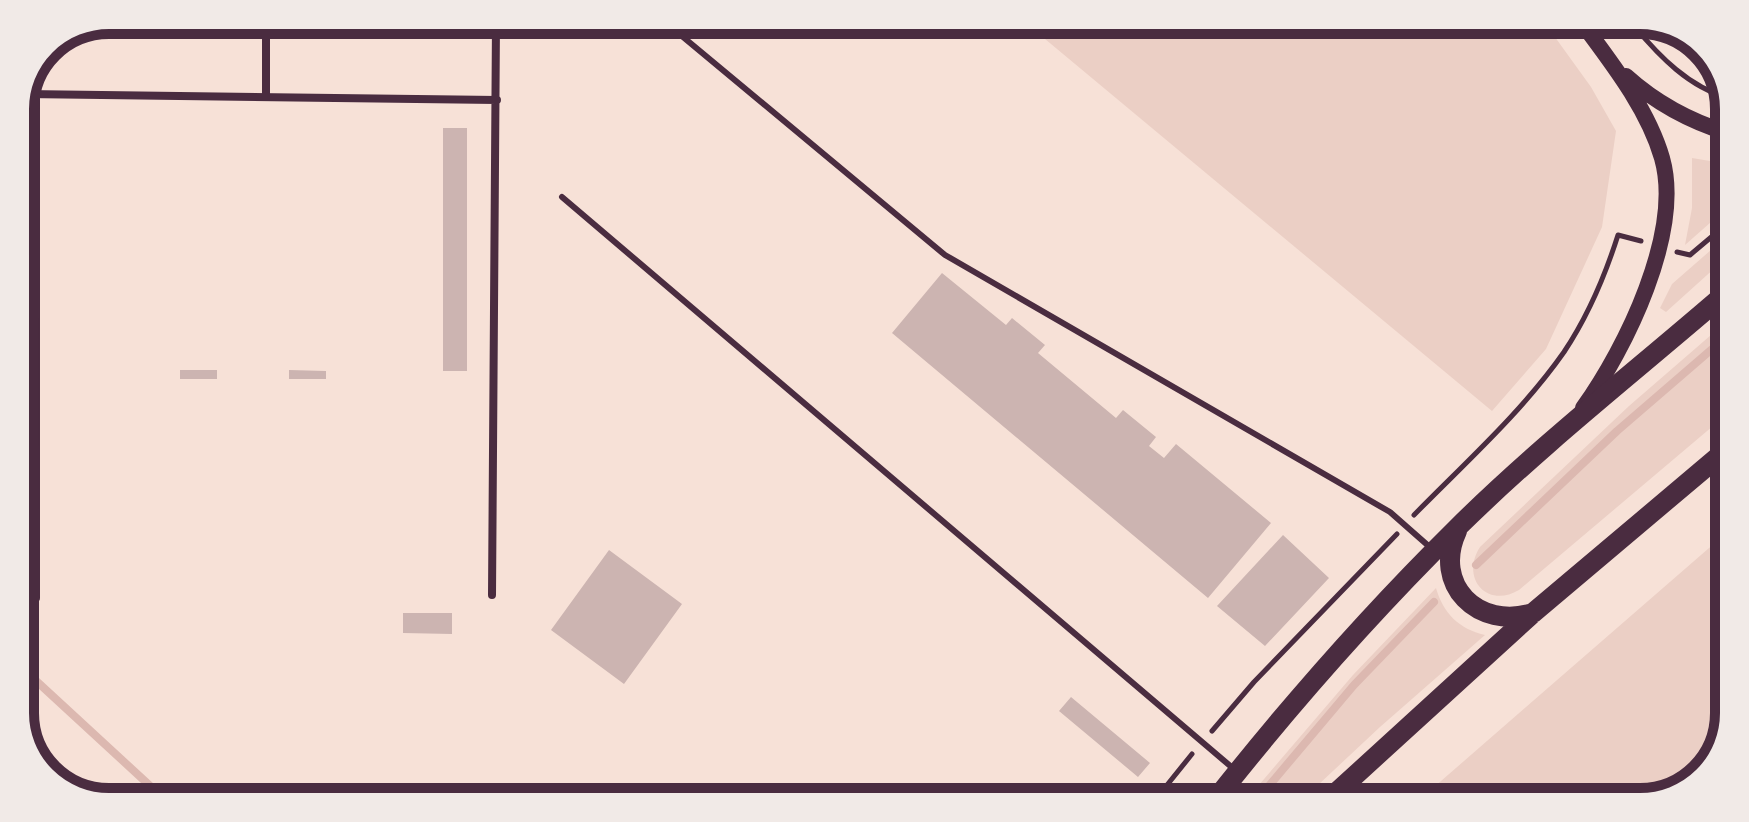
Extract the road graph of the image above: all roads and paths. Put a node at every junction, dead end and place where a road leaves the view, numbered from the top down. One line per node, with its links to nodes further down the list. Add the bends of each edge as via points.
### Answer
1 (266, 34): 9 (street)
2 (496, 34): 10 (street)
3 (679, 34): 19 (lane, via 945,255 1390,512)
4 (1590, 34): 6 (main road)
5 (1641, 34): 8 (path, via 1689,79)
6 (1612, 63): 11 (main road, via 1650,97); 14 (main road, via 1655,136 1663,161 1667,212)
7 (36, 94): 9 (street); 21 (street)
8 (1714, 94)
9 (266, 97): 10 (street)
10 (497, 100): 20 (street)
11 (1715, 128)
12 (562, 197): 23 (lane)
13 (1715, 234): 14 (path, via 1690,255)
14 (1659, 246): 16 (main road, via 1629,329)
15 (1715, 302): 16 (main road)
16 (1570, 425): 18 (main road)
17 (1715, 459): 22 (main road)
18 (1458, 527): 19 (main road); 22 (main road, via 1449,556 1455,585 1464,598 1488,615 1518,618)
19 (1435, 551): 23 (main road)
20 (492, 595)
21 (36, 598)
22 (1533, 613): 25 (main road)
23 (1237, 772): 24 (main road)
24 (1224, 788)
25 (1341, 788)

